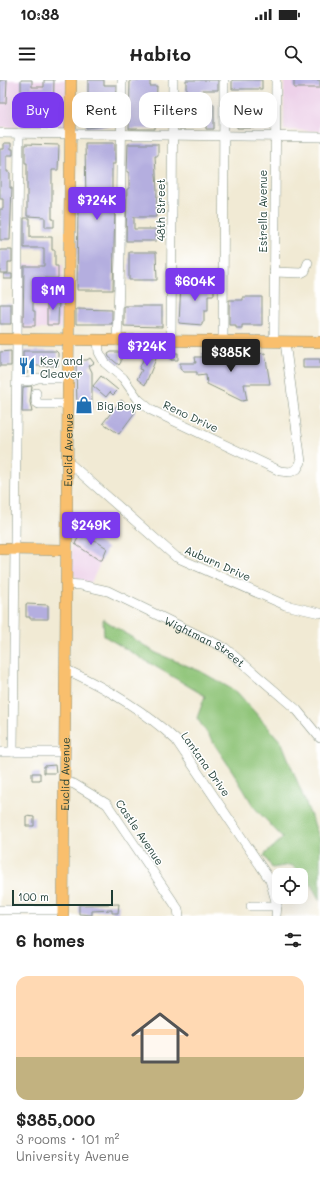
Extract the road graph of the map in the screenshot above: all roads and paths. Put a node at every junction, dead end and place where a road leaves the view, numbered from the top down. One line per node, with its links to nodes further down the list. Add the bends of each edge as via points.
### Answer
1 (71, 80): 8 (main road, Euclid Avenue)
2 (122, 80): 9 (street)
3 (173, 80): 10 (street, 48th Street)
4 (224, 80): 11 (street)
5 (276, 80): 12 (street, Estrella Avenue)
6 (0, 133): 7 (street)
7 (19, 133): 8 (street); 17 (street)
8 (70, 134): 9 (street); 18 (main road, Euclid Avenue)
9 (121, 134): 10 (street); 20 (street)
10 (172, 135): 11 (street); 21 (street, 48th Street)
11 (223, 136): 12 (street); 22 (street)
12 (275, 136): 13 (street); 15 (street, Estrella Avenue)
13 (320, 137)
14 (308, 263): 15 (street, via 305,271)
15 (274, 272): 23 (street, Estrella Avenue)
16 (0, 339): 17 (main road)
17 (17, 339): 18 (main road); 27 (street)
18 (68, 340): 19 (main road); 26 (main road, Euclid Avenue)
19 (98, 340): 20 (main road); 24 (street, Reno Drive, via 99,352 105,363 123,378 138,400 151,410 280,471 293,471 301,462)
20 (117, 341): 21 (main road)
21 (171, 341): 22 (main road)
22 (223, 342): 23 (main road)
23 (274, 342): 24 (main road)
24 (285, 342): 25 (main road)
25 (320, 342)
26 (67, 378): 27 (street); 29 (main road, Euclid Avenue)
27 (17, 381): 32 (street)
28 (36, 393): 29 (street, via 36,402 39,404)
29 (67, 404): 30 (main road, Euclid Avenue)
30 (67, 461): 33 (main road, Euclid Avenue); 35 (street, Auburn Drive, via 176,557 285,605)
31 (0, 549): 32 (main road)
32 (15, 550): 33 (main road); 39 (street)
33 (65, 550): 34 (main road, Euclid Avenue)
34 (66, 584): 36 (main road, Euclid Avenue); 37 (street, Wightman Street, via 108,592 225,648 297,710)
35 (320, 613)
36 (65, 669): 40 (main road, Euclid Avenue); 44 (street, Lantana Drive, via 120,699 176,740 270,880)
37 (320, 738)
38 (0, 752): 39 (street)
39 (14, 752): 40 (street)
40 (63, 752): 41 (main road, Euclid Avenue)
41 (63, 781): 45 (main road, Euclid Avenue); 46 (street, Castle Avenue, via 80,787 107,804 178,909)
42 (251, 906): 44 (street)
43 (0, 910): 45 (street)
44 (277, 911)
45 (63, 913)
46 (179, 916)

